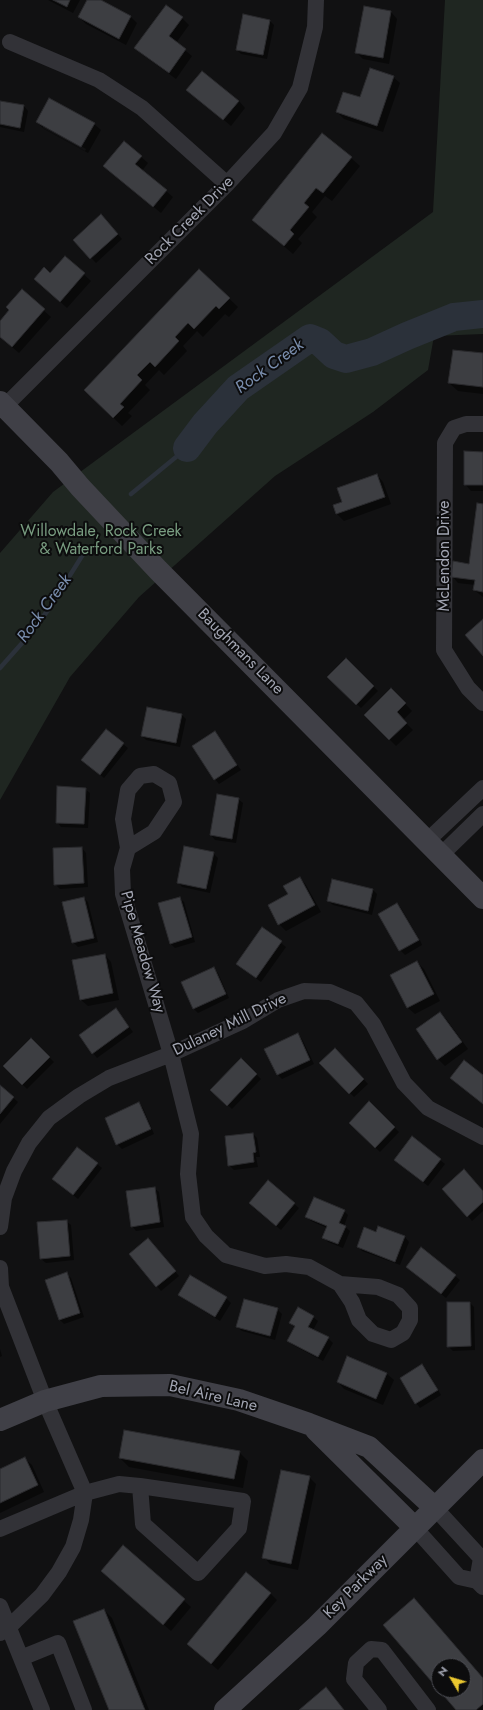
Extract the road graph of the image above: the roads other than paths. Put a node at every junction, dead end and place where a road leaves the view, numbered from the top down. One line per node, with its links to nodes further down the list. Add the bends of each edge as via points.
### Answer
1 (316, 0): 3 (street, Rock Creek Drive, via 315,27 300,88 274,133)
2 (10, 42): 3 (street, via 99,80 142,108)
3 (227, 184): 4 (street, Rock Creek Drive)
4 (2, 405): 10 (street, Baughmans Lane, via 59,462 158,570)
5 (483, 424): 6 (street, McLendon Drive, via 466,424 454,428 445,443 444,642 444,650 468,688)
6 (483, 703)
7 (483, 788): 10 (street)
8 (483, 814): 10 (street)
9 (128, 848): 12 (street, Pipe Meadow Way, via 122,869 123,894)
10 (434, 848): 11 (street, Baughmans Lane)
11 (483, 898)
12 (171, 1054): 13 (street, Dulaney Mill Drive, via 243,1022 278,1000 304,991 330,992 356,1003 373,1024 404,1083 428,1108); 14 (street, Dulaney Mill Drive, via 109,1078 49,1118 29,1143 14,1171 4,1198); 16 (street, Pipe Meadow Way, via 191,1134 188,1174 193,1217 206,1236 226,1254 243,1261 264,1266 286,1264 309,1267)
13 (483, 1137)
14 (0, 1226)
15 (0, 1268): 17 (street, via 1,1287)
16 (340, 1284)
17 (45, 1401): 18 (street, Bel Aire Lane); 19 (street, Bel Aire Lane, via 101,1386 170,1385 239,1400); 22 (street)
18 (0, 1420)
19 (309, 1424): 23 (street, Bel Aire Lane, via 369,1447); 24 (street, Bel Aire Lane)
20 (483, 1460): 23 (street, Key Parkway)
21 (140, 1486): 21 (street, via 143,1524 198,1573 238,1528 244,1501); 22 (street, via 119,1484)
22 (85, 1493): 25 (street); 28 (street, via 73,1547 59,1572 42,1595)
23 (435, 1508): 24 (street, Key Parkway); 26 (street, Bel Aire Lane, via 481,1558)
24 (415, 1528): 26 (street, Bel Aire Lane, via 459,1577); 32 (street, Key Parkway, via 317,1626)
25 (0, 1529)
26 (480, 1584)
27 (0, 1606): 28 (street)
28 (5, 1630): 29 (street)
29 (21, 1658): 30 (street); 31 (street, via 58,1643)
30 (42, 1710)
31 (84, 1710)
32 (225, 1710)
33 (379, 1710): 34 (street, via 354,1679 356,1663 371,1649 382,1650)
34 (428, 1710)

